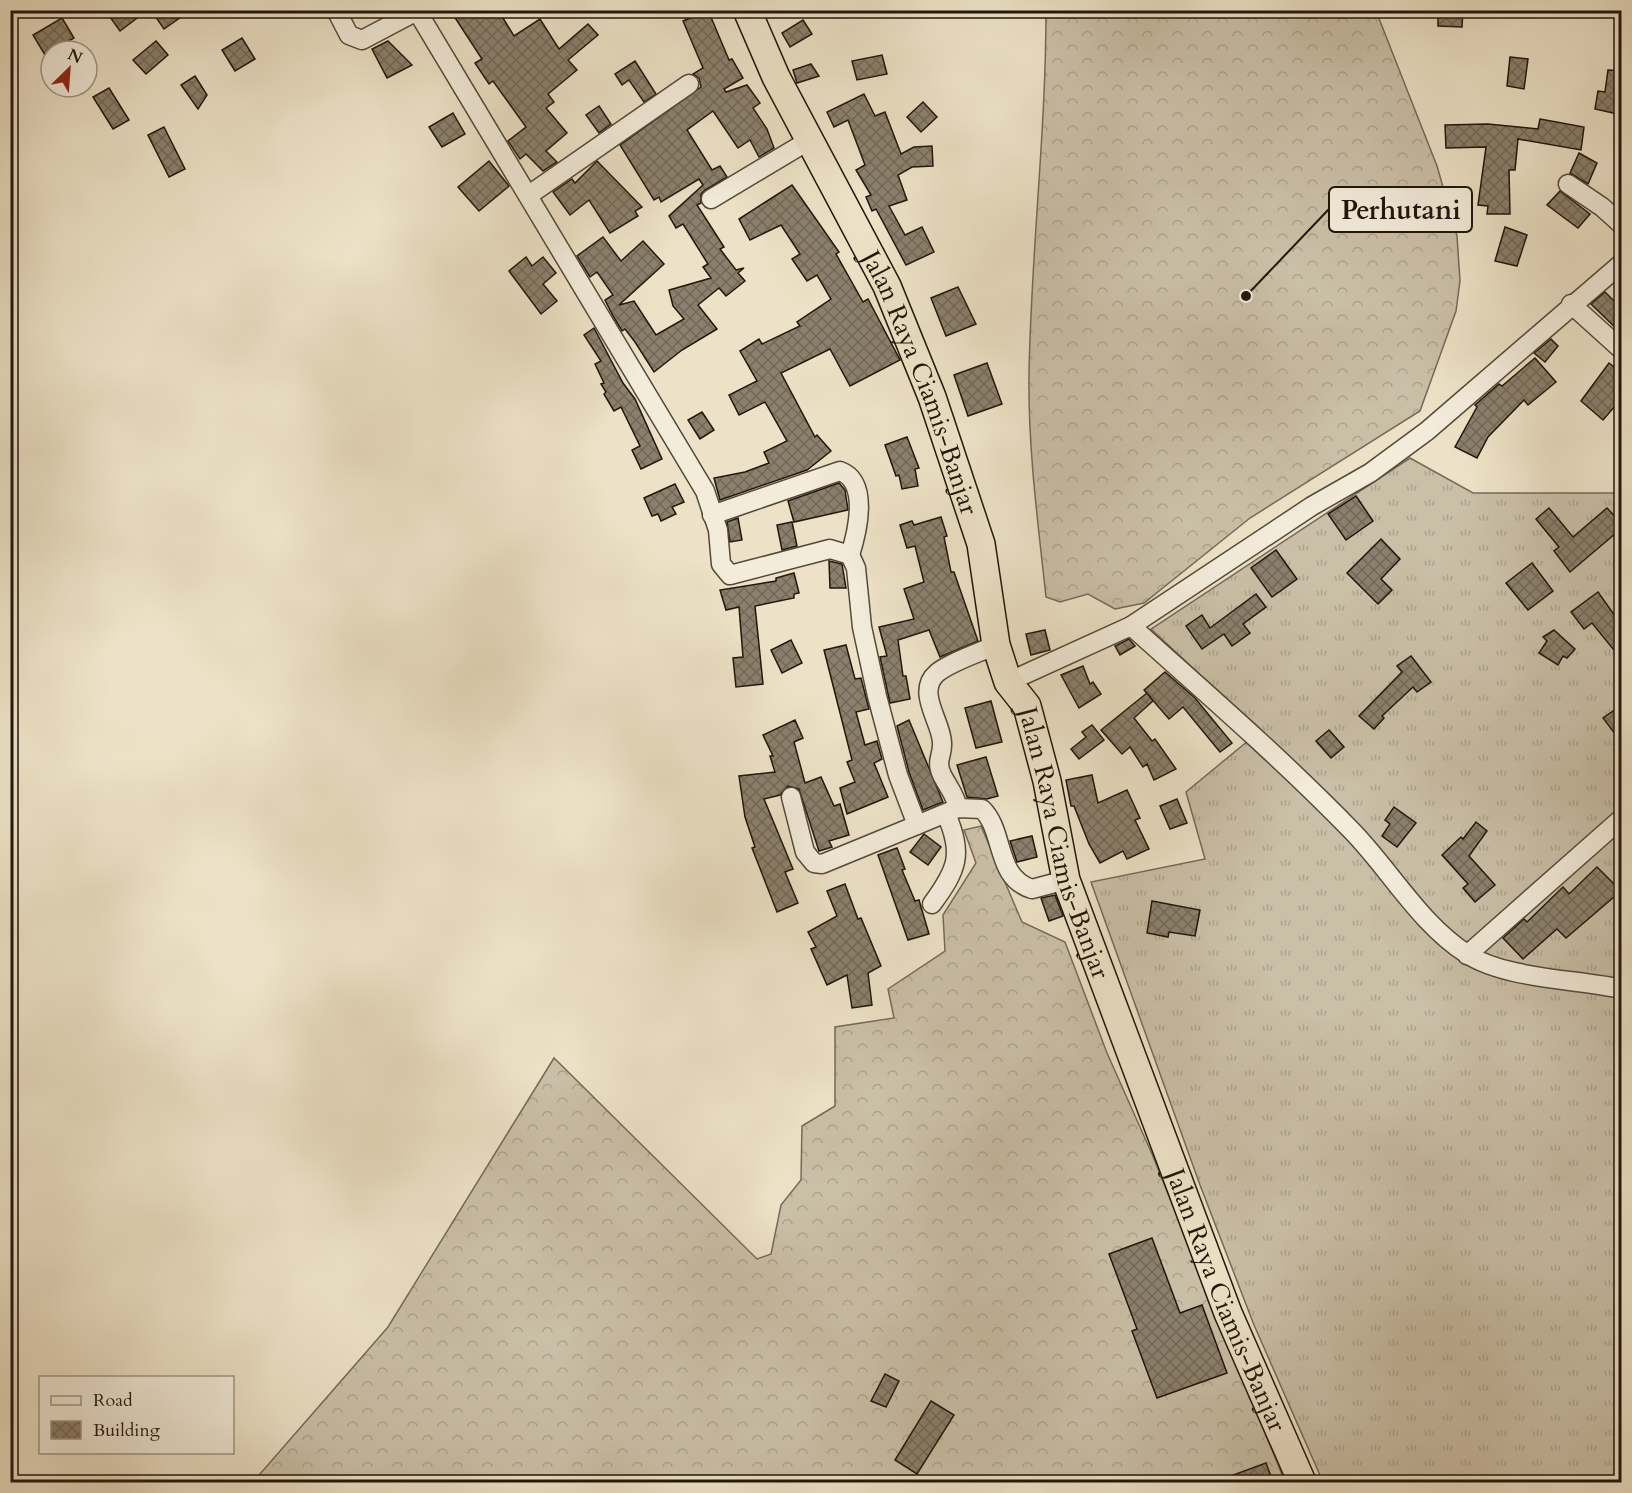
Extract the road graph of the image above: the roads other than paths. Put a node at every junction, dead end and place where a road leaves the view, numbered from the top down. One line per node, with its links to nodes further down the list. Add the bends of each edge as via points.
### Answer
1 (336, 10): 3 (street, via 349,35 362,40)
2 (747, 10): 5 (highway, Jalan Raya Ciamis-Banjar)
3 (418, 11): 7 (street)
4 (688, 84): 7 (street)
5 (808, 141): 8 (street); 16 (highway, Jalan Raya Ciamis-Banjar, via 887,286 932,397 981,544)
6 (1568, 184): 9 (street)
7 (529, 195): 13 (street, via 705,491)
8 (711, 200)
9 (1622, 225)
10 (1622, 263): 11 (street)
11 (1571, 304): 12 (street); 15 (street, via 1399,452)
12 (1622, 350)
13 (712, 515): 14 (street, via 720,539 721,564 730,575 830,549); 14 (street, via 840,471 851,479 860,518)
14 (850, 555): 21 (street, via 856,568 861,627 877,696 898,775)
15 (1131, 626): 17 (street); 24 (street, via 1353,832 1433,926)
16 (996, 645): 17 (highway, Jalan Raya Ciamis-Banjar); 19 (street, via 938,672 930,684 928,694 943,741 938,763 955,793)
17 (1008, 682): 22 (highway, Jalan Raya Ciamis-Banjar, via 1027,706 1047,781)
18 (791, 797): 21 (street, via 805,852 814,863 822,864)
19 (952, 811): 21 (street); 22 (street, via 970,806 985,812 1001,859 1021,884 1032,890); 23 (street, via 956,863 949,881)
20 (1622, 818): 24 (street)
21 (917, 825)
22 (1066, 880): 26 (highway, Jalan Raya Ciamis-Banjar, via 1228,1313)
23 (932, 904)
24 (1467, 955): 25 (street, via 1516,973)
25 (1622, 989)
26 (1302, 1482)

